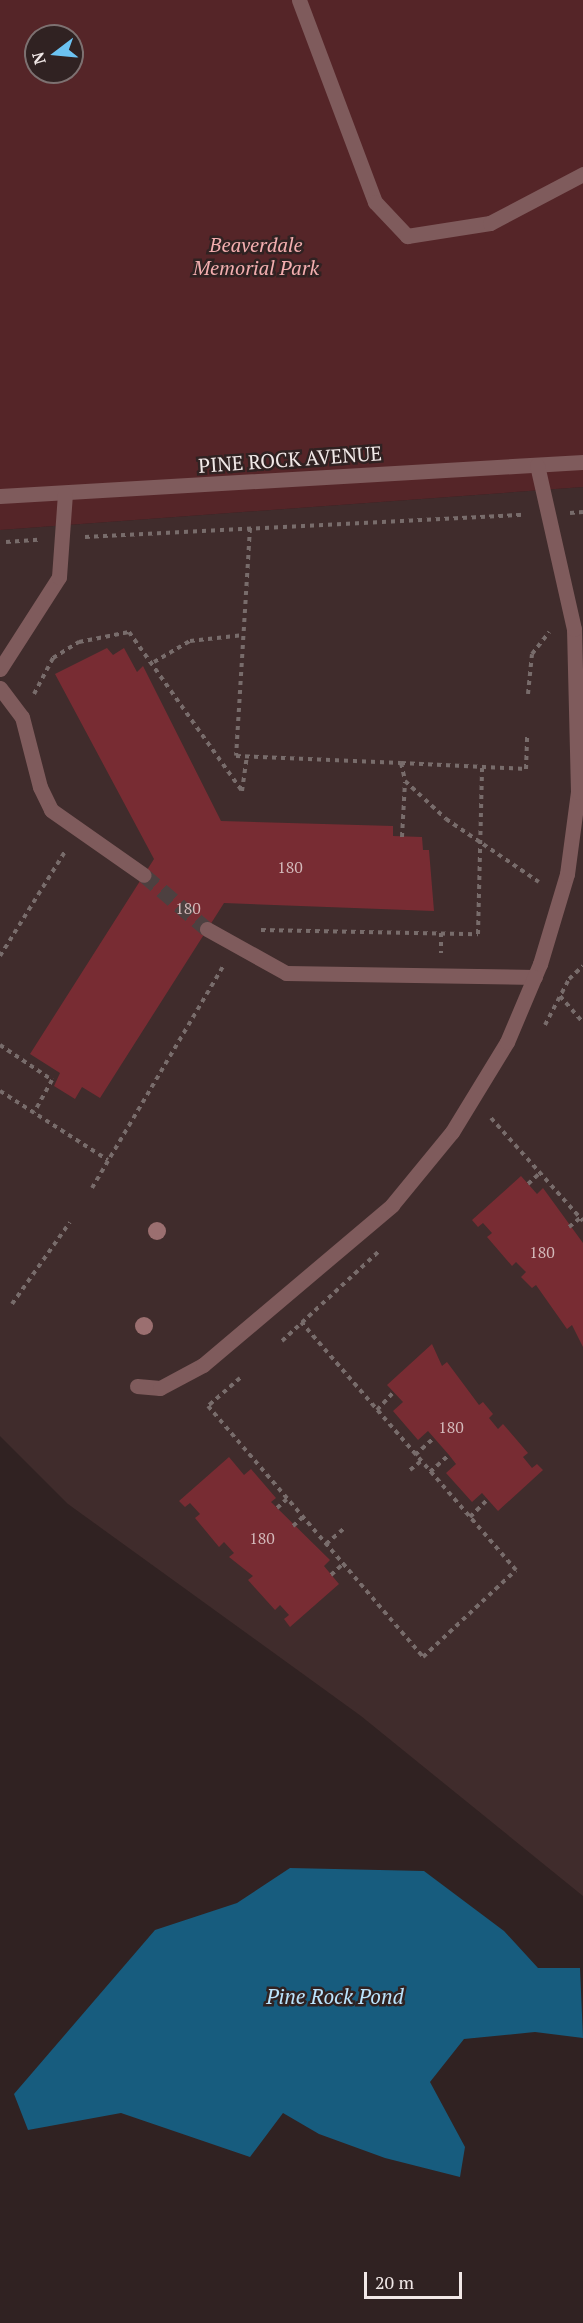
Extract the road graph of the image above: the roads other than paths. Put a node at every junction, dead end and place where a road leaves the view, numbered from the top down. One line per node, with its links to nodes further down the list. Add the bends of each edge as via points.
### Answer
1 (299, 0): 2 (street, via 375,202 407,237 490,223)
2 (583, 174)
3 (583, 462): 4 (street, PINE ROCK AVENUE)
4 (537, 465): 5 (street, PINE ROCK AVENUE); 11 (street, via 574,629 578,792 563,887)
5 (65, 494): 6 (street, PINE ROCK AVENUE); 7 (street, via 59,577)
6 (0, 496)
7 (0, 669)
8 (0, 688): 9 (street, via 22,717 40,787 51,810)
9 (144, 875)
10 (207, 929): 11 (street, via 286,973)
11 (535, 976): 12 (street, via 507,1042 452,1132 392,1205 203,1365 160,1388)
12 (137, 1386)

